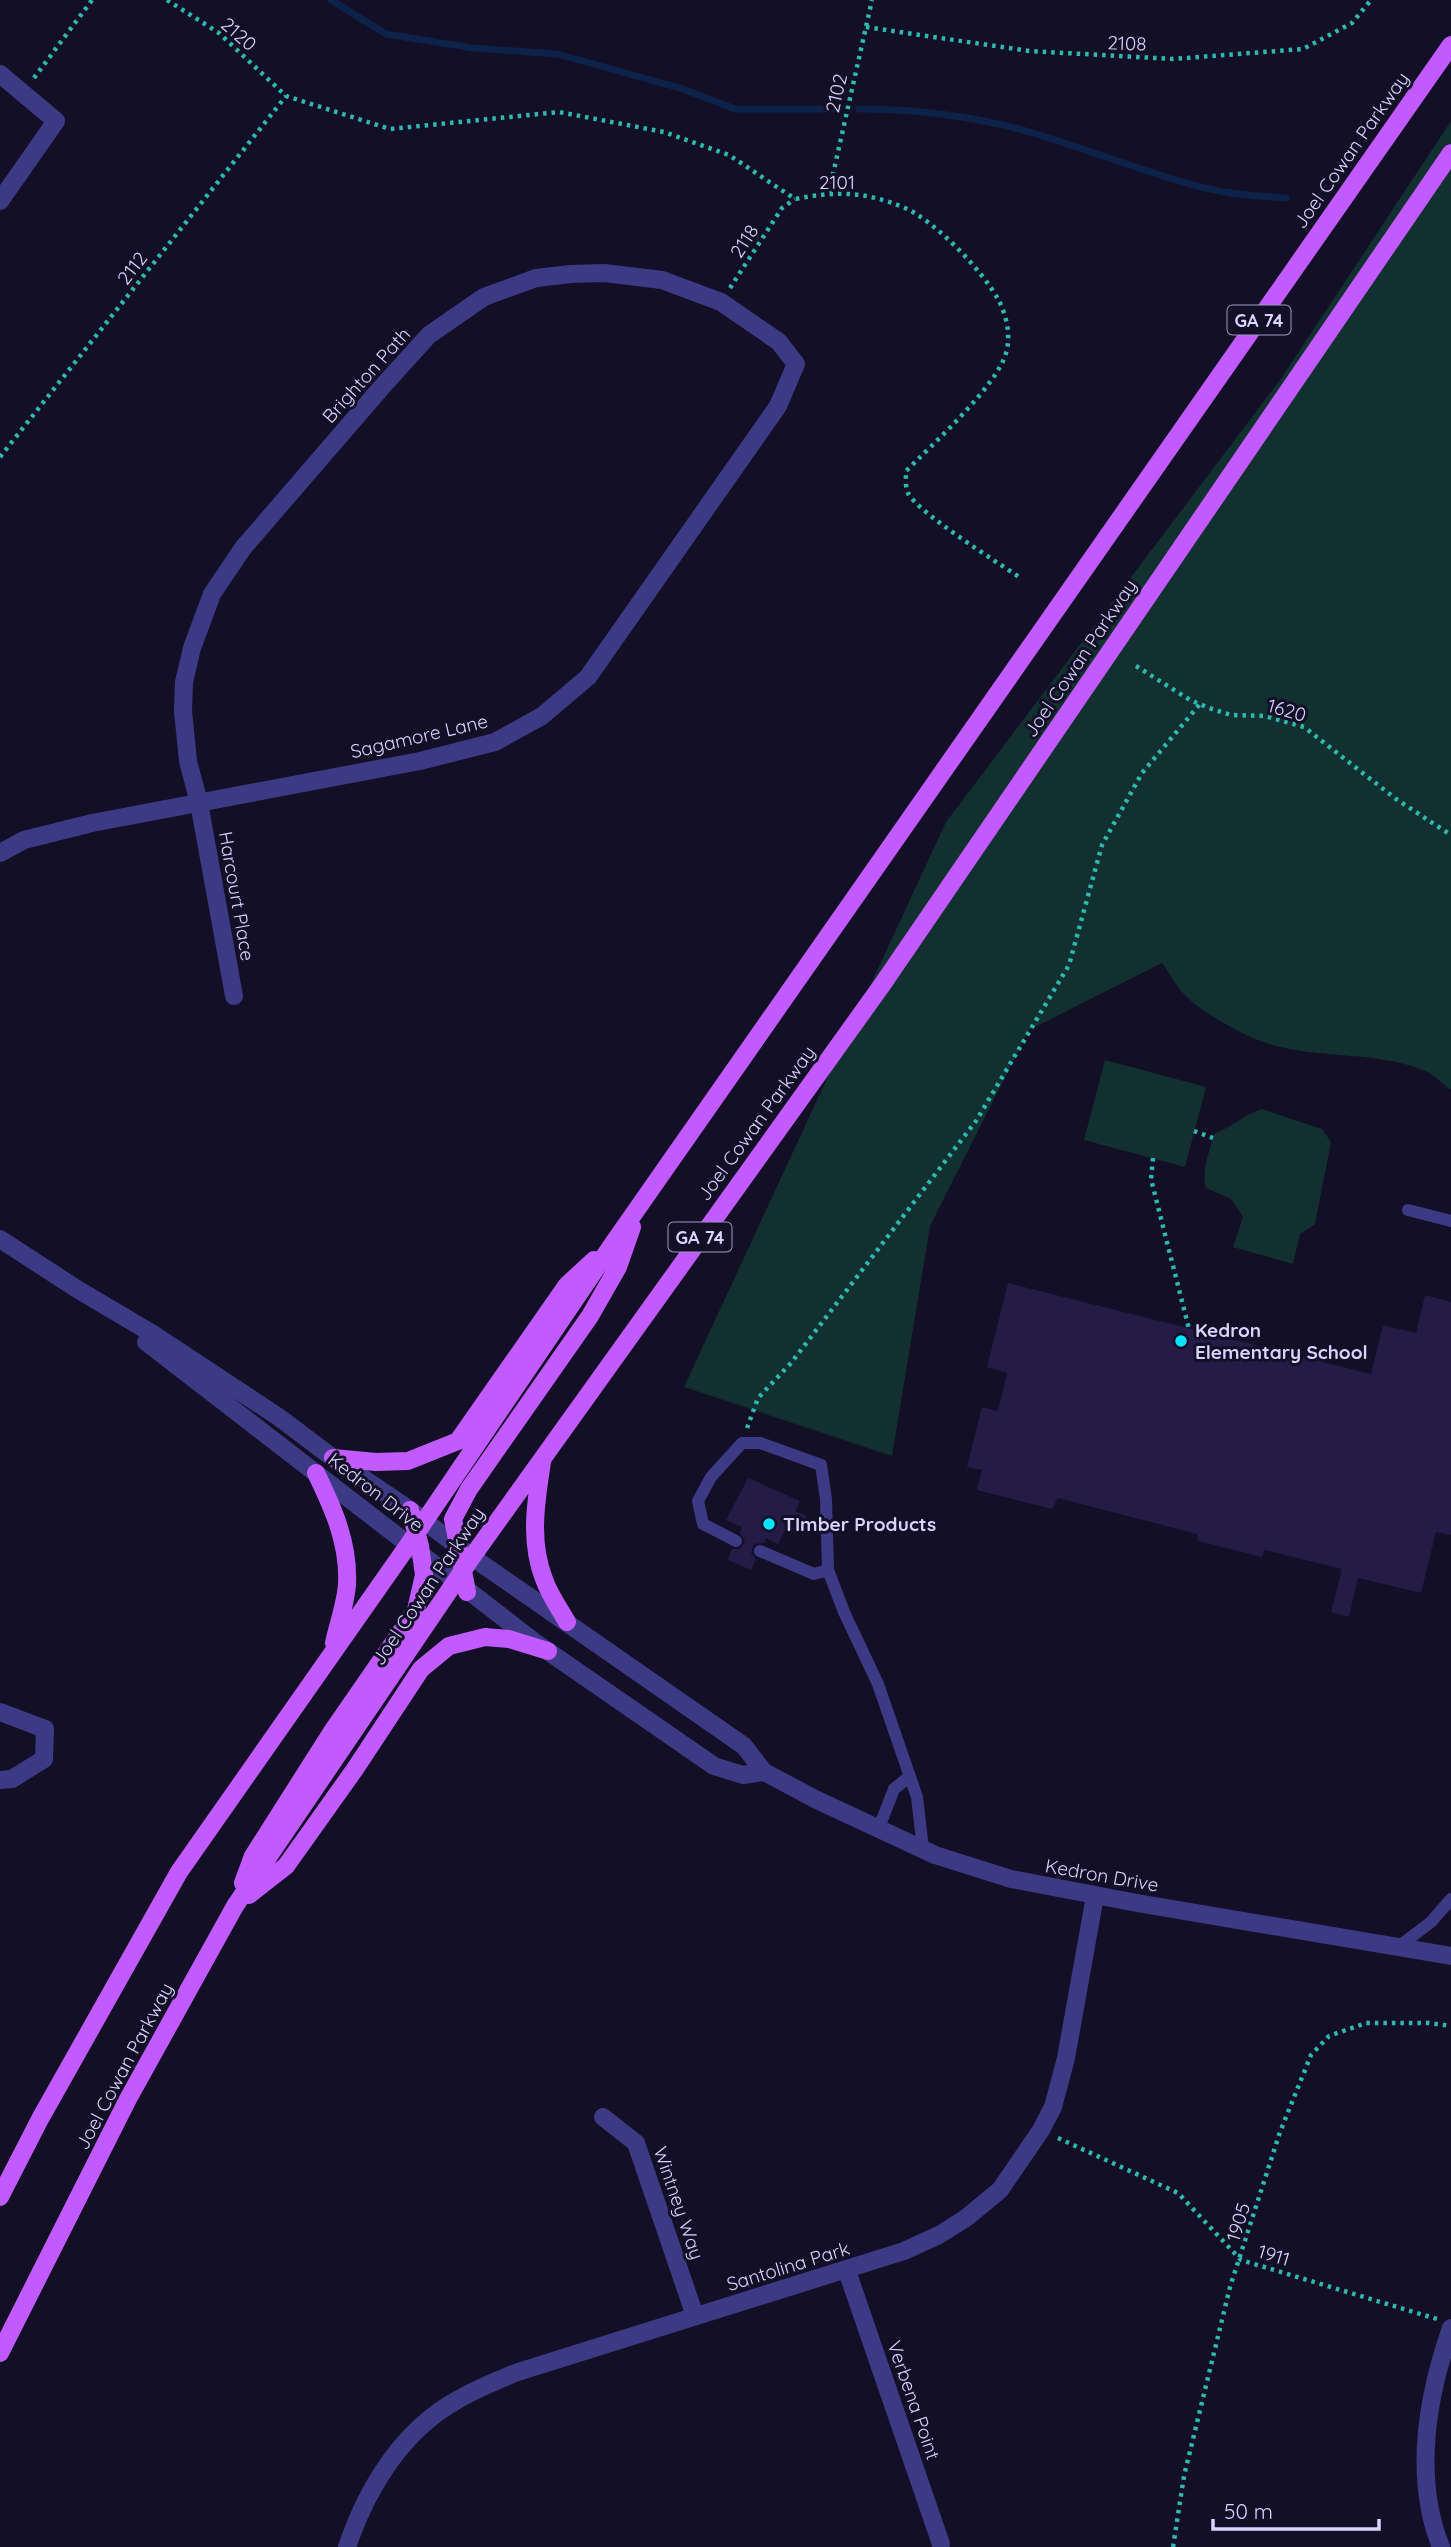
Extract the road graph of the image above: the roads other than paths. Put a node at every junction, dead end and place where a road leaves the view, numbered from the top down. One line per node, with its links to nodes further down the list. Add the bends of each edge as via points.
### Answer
1 (1451, 44): 9 (main road, Joel Cowan Parkway / GA 74)
2 (0, 74): 4 (street, via 56,121)
3 (1451, 153): 16 (main road, Joel Cowan Parkway / GA 74, via 882,985)
4 (0, 201)
5 (796, 364): 6 (street, Sagamore Lane, via 778,406 596,666 542,716 495,742); 6 (street, Brighton Path, via 779,342 721,302 662,280 604,273 536,278 484,297 429,335 243,548 212,594 184,682 188,761)
6 (199, 803): 7 (street, Sagamore Lane, via 92,823 24,841); 8 (street, Harcourt Place)
7 (0, 853)
8 (234, 996)
9 (641, 1204): 13 (main road, Joel Cowan Parkway / GA 74); 21 (main road, via 618,1267 590,1316 469,1489 453,1519)
10 (1408, 1210): 11 (lane)
11 (1451, 1221)
12 (0, 1239): 14 (street, Kedron Drive)
13 (614, 1242): 15 (main road, via 567,1285 458,1441 408,1461); 18 (main road, Joel Cowan Parkway / GA 74)
14 (77, 1289): 15 (street, Kedron Drive, via 153,1334); 17 (street, Kedron Drive)
15 (333, 1458): 18 (street, Kedron Drive)
16 (542, 1458): 21 (main road, Joel Cowan Parkway / GA 74); 23 (main road, via 534,1544 544,1580)
17 (316, 1473): 18 (street, Kedron Drive); 25 (main road, via 334,1508 346,1547 347,1586)
18 (416, 1533): 21 (street, Kedron Drive); 21 (street, Kedron Drive); 25 (main road, Joel Cowan Parkway / GA 74); 34 (main road, via 424,1575 416,1610 253,1856)
19 (736, 1541): 22 (lane, via 703,1524 698,1501 711,1477 741,1443 760,1443 821,1465)
20 (760, 1552): 22 (lane, via 814,1574)
21 (463, 1570): 23 (street, Kedron Drive); 24 (street, Kedron Drive); 34 (main road, Joel Cowan Parkway / GA 74)
22 (828, 1570): 28 (lane, via 878,1684)
23 (567, 1622): 27 (street, Kedron Drive, via 744,1746)
24 (548, 1651): 27 (street, Kedron Drive, via 713,1766 743,1774); 34 (main road, via 485,1637 450,1646 421,1669 286,1866)
25 (331, 1655): 38 (main road, Joel Cowan Parkway / GA 74, via 179,1872)
26 (0, 1712): 29 (street, via 45,1729 44,1759 12,1779)
27 (764, 1772): 30 (street, Kedron Drive)
28 (910, 1776): 30 (lane, via 894,1789); 31 (lane)
29 (0, 1780)
30 (878, 1830): 31 (street, Kedron Drive)
31 (923, 1849): 32 (street, Kedron Drive, via 1012,1879)
32 (1095, 1896): 35 (street, Kedron Drive); 39 (street, Santolina Park, via 1063,2070 1041,2130 1000,2190 966,2218 904,2251)
33 (1451, 1899): 35 (lane, via 1431,1922)
34 (235, 1906): 42 (main road, Joel Cowan Parkway / GA 74, via 128,2099)
35 (1398, 1947): 36 (street, Kedron Drive)
36 (1451, 1956)
37 (603, 2116): 40 (street, Wintney Way, via 636,2143)
38 (0, 2197)
39 (847, 2271): 40 (street, Santolina Park); 43 (street, Verbena Point)
40 (695, 2316): 44 (street, Santolina Park, via 519,2372 457,2400 426,2421 381,2473)
41 (1444, 2324): 45 (street, via 1426,2444 1432,2526)
42 (0, 2353)
43 (941, 2544)
44 (347, 2547)
45 (1441, 2547)

